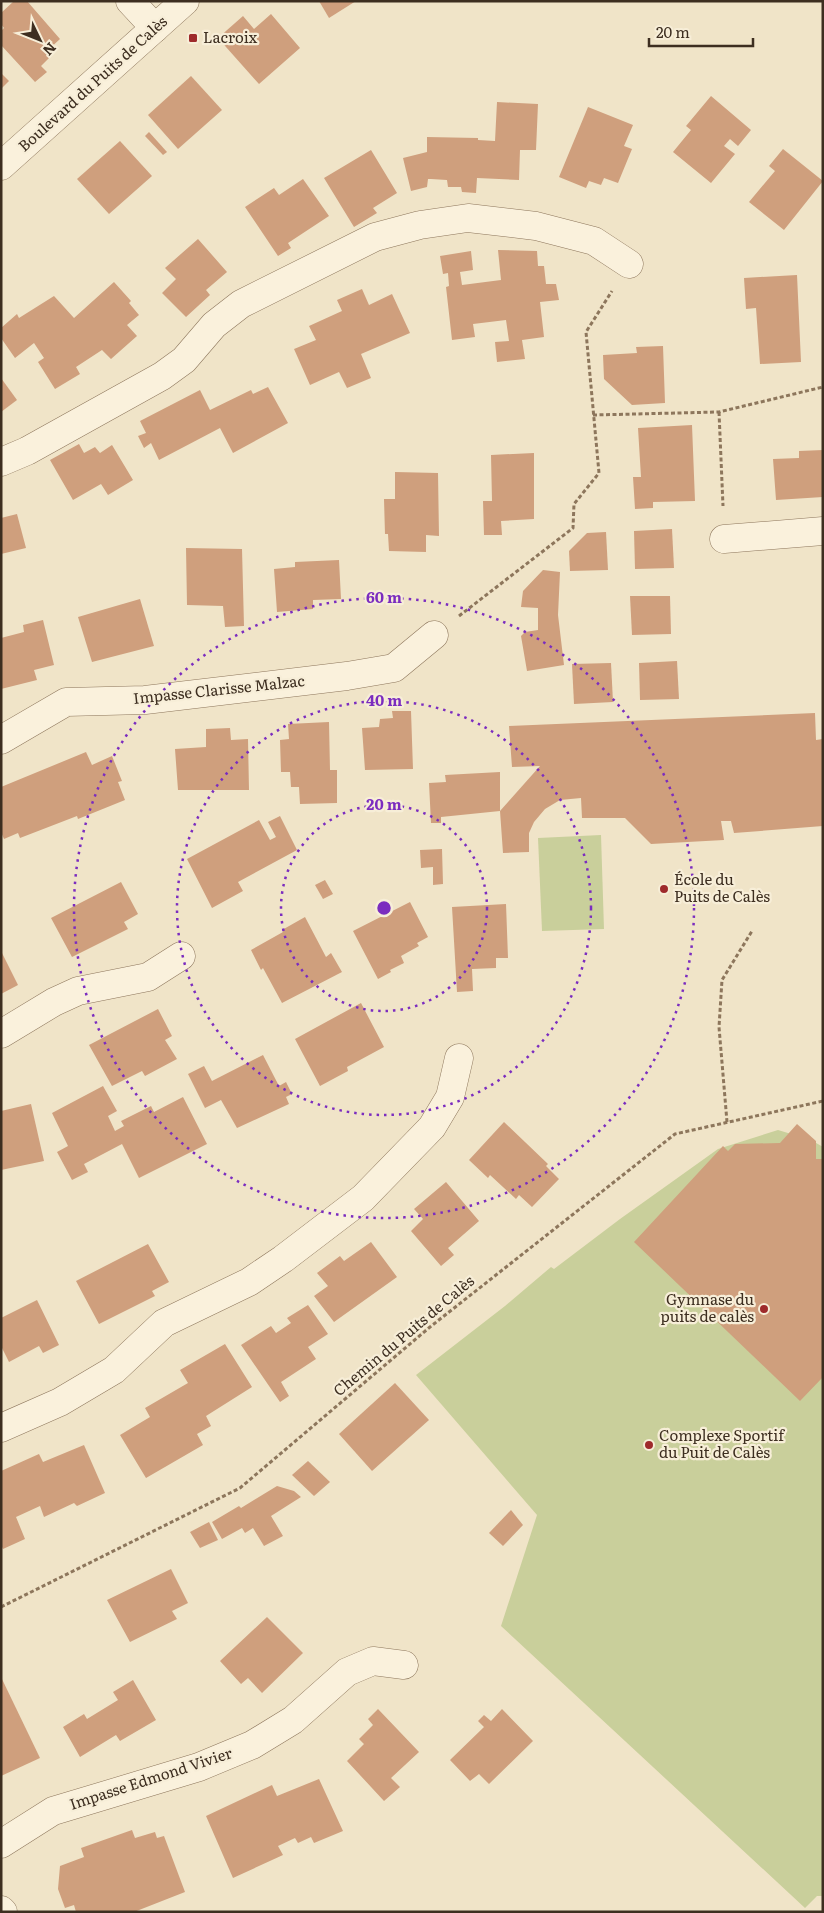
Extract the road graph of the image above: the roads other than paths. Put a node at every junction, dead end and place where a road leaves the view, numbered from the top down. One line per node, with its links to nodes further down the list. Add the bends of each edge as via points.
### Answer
1 (130, 1): 3 (street)
2 (186, 1): 3 (street, Boulevard du Puits de Calès)
3 (155, 28): 4 (street, Boulevard du Puits de Calès)
4 (1, 166)
5 (629, 264): 6 (street, via 594,241 536,226 468,218 420,224 375,237 241,304 214,325 184,360 162,376 28,451)
6 (1, 462)
7 (823, 531): 8 (street)
8 (724, 539)
9 (434, 635): 10 (street, Impasse Clarisse Malzac, via 394,668 145,700 66,702)
10 (1, 740)
11 (181, 956): 12 (street, via 148,977 78,991)
12 (1, 1034)
13 (459, 1058): 14 (street, via 450,1097 432,1128 362,1198 283,1260 249,1282 164,1323 114,1370 60,1402)
14 (1, 1428)
15 (404, 1665): 16 (street, Impasse Edmond Vivier, via 374,1661 347,1672 293,1720 252,1745 199,1766 53,1811)
16 (1, 1844)

